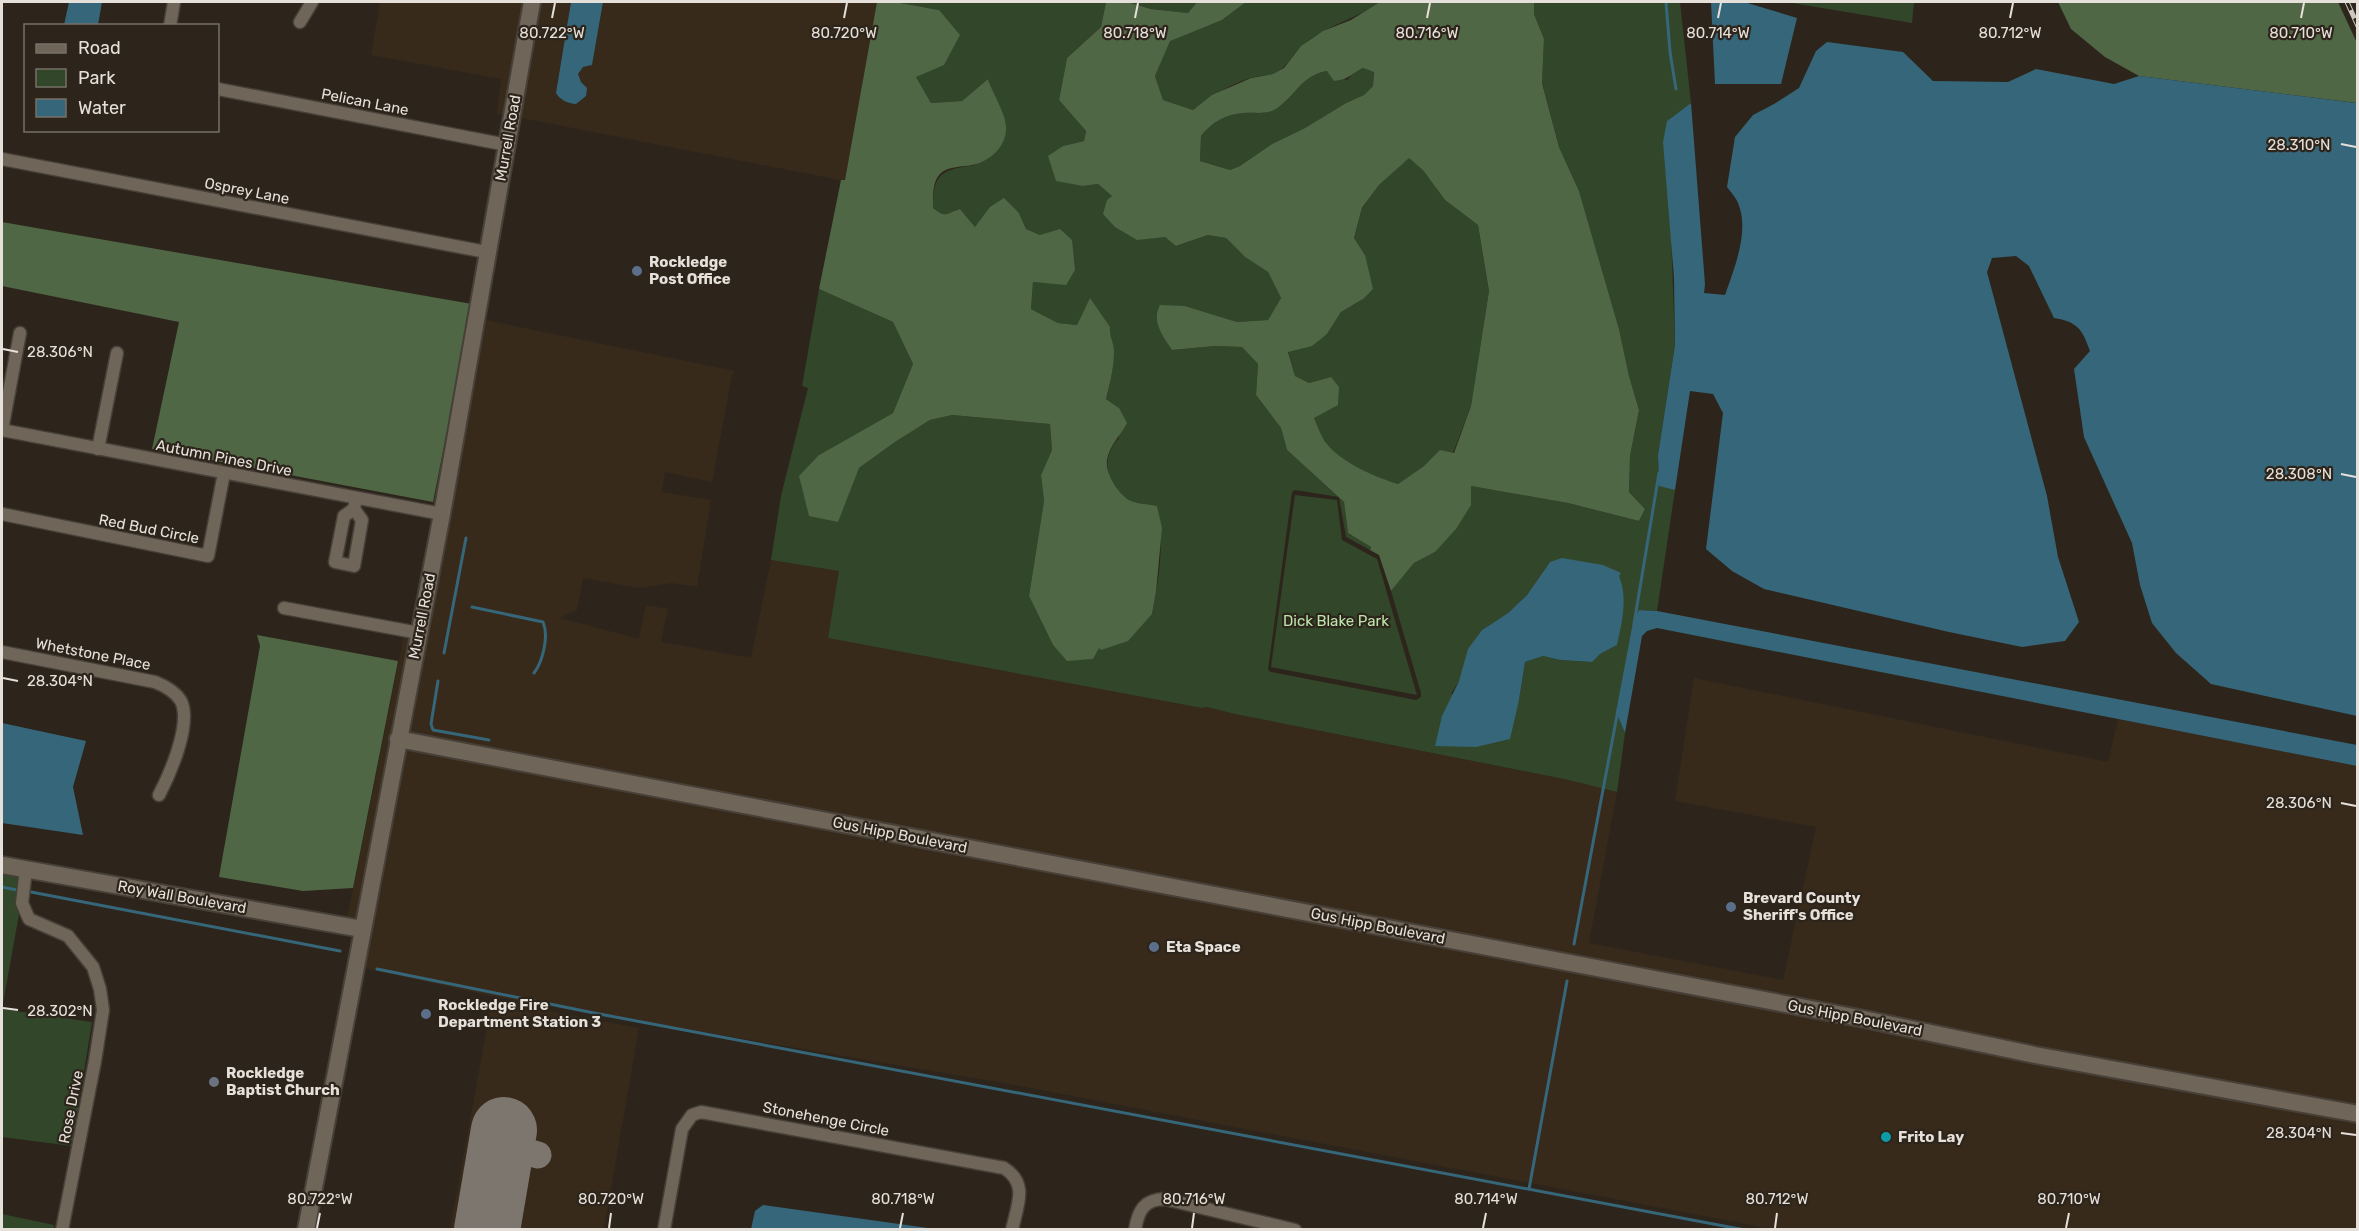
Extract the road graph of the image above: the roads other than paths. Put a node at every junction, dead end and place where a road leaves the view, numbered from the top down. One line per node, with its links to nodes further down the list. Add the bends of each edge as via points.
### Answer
1 (174, 2): 5 (street)
2 (312, 2): 4 (street)
3 (532, 2): 7 (street, Murrell Road)
4 (300, 22)
5 (170, 24)
6 (219, 88): 7 (street, Pelican Lane)
7 (507, 145): 9 (street, Murrell Road)
8 (2, 159): 9 (street, Osprey Lane)
9 (486, 252): 16 (street, Murrell Road)
10 (20, 333): 12 (street)
11 (117, 353): 13 (street)
12 (2, 430): 13 (street, Autumn Pines Drive)
13 (98, 449): 14 (street, Autumn Pines Drive)
14 (224, 473): 15 (street, Red Bud Circle, via 208,556); 16 (street, Autumn Pines Drive, via 355,504)
15 (2, 514)
16 (441, 514): 18 (street, Murrell Road)
17 (284, 608): 18 (street)
18 (419, 633): 20 (street, Murrell Road)
19 (2, 652): 21 (street, Whetstone Place, via 155,682 174,693 184,716 175,764)
20 (398, 739): 24 (street, Murrell Road); 25 (street, Gus Hipp Boulevard)
21 (159, 795)
22 (2, 865): 23 (street, Roy Wall Boulevard)
23 (26, 869): 24 (street, Roy Wall Boulevard); 26 (street, Rose Drive, via 22,903 29,919 68,936 93,967 103,1010)
24 (362, 928): 27 (street, Murrell Road)
25 (2358, 1114)
26 (62, 1230)
27 (306, 1230)
28 (664, 1230): 29 (street, Stonehenge Circle, via 682,1129 692,1115 701,1112 1004,1168 1015,1175 1020,1186)
29 (1012, 1230)
30 (1135, 1230): 31 (street, via 1140,1209 1155,1199)
31 (1295, 1230)

